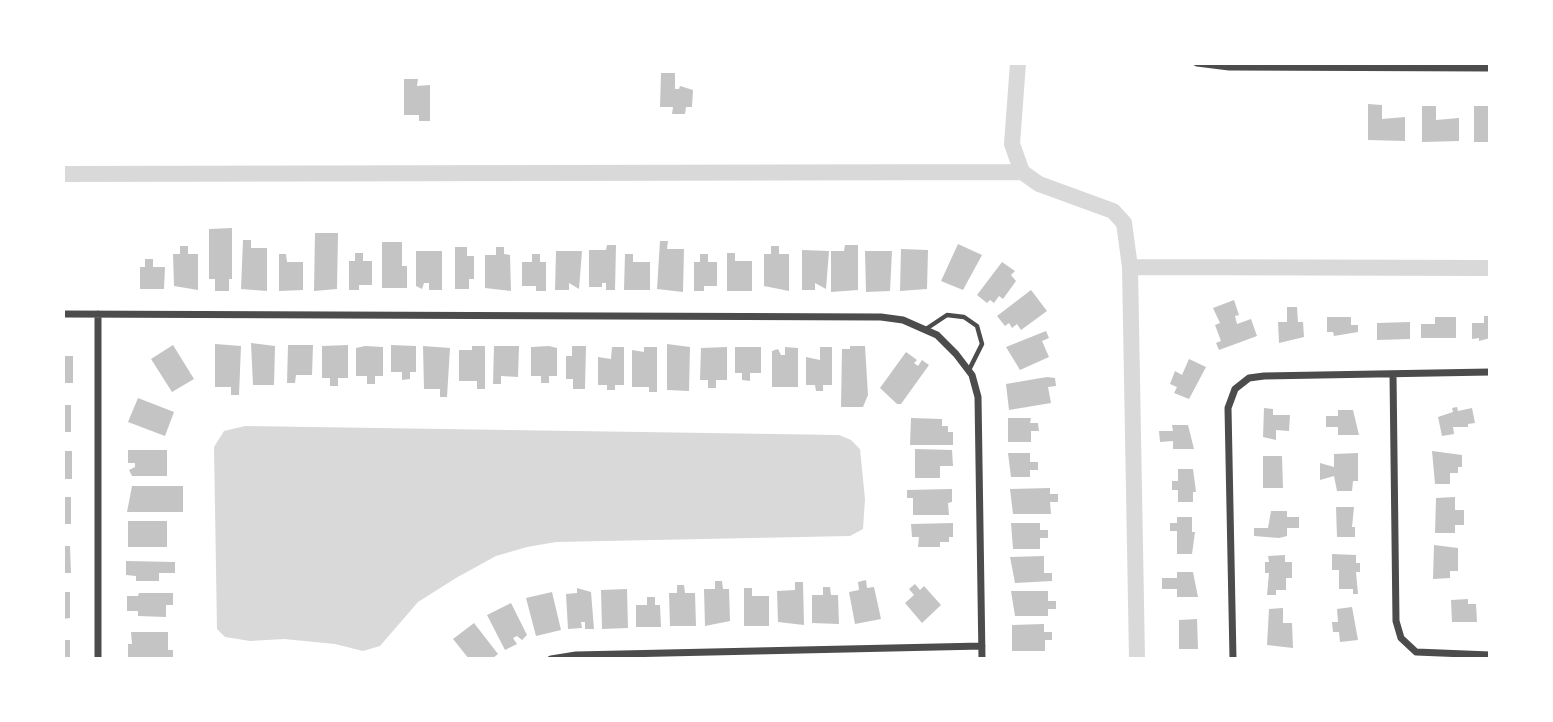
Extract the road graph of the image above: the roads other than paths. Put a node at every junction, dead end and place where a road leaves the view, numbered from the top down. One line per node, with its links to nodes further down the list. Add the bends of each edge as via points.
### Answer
1 (1196, 63): 2 (street, via 1229,67)
2 (1370, 65): 3 (street)
3 (1490, 68)
4 (63, 314): 5 (street)
5 (98, 314): 6 (street, via 881,317); 12 (street)
6 (926, 329): 7 (street); 7 (lane, via 947,315 964,317 977,326 982,344)
7 (969, 370): 10 (street, via 978,397)
8 (1490, 372): 9 (street)
9 (1393, 374): 11 (street, via 1396,621 1401,638 1416,652); 15 (street, via 1264,376 1249,378 1235,389 1228,408)
10 (982, 646): 13 (street); 14 (street)
11 (1490, 655)
12 (98, 659)
13 (551, 659)
14 (982, 659)
15 (1233, 659)

